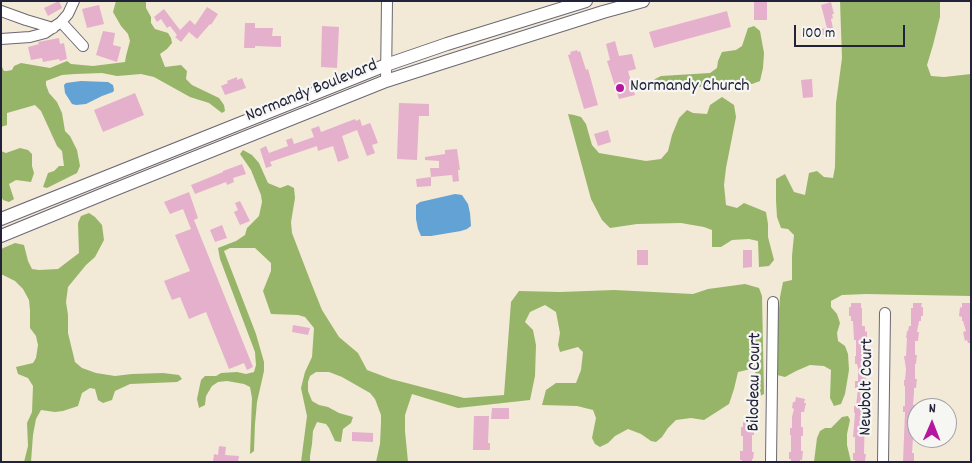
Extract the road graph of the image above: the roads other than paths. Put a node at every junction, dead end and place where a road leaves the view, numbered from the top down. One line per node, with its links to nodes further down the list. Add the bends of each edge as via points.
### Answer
1 (74, 1): 7 (street, via 68,14)
2 (387, 1): 11 (street)
3 (586, 1): 6 (main road, Normandy Boulevard)
4 (643, 1): 8 (main road, Normandy Boulevard)
5 (1, 11): 7 (street, via 26,20)
6 (526, 20): 8 (main road); 11 (main road, Normandy Boulevard)
7 (57, 25): 9 (street, via 30,38); 10 (street)
8 (532, 35): 12 (main road, Normandy Boulevard)
9 (1, 39)
10 (83, 46)
11 (386, 65): 12 (street); 13 (main road, Normandy Boulevard)
12 (386, 81): 14 (main road, Normandy Boulevard)
13 (74, 190): 14 (main road); 15 (main road, Normandy Boulevard)
14 (80, 204): 18 (main road, Normandy Boulevard)
15 (16, 213): 16 (main road, Normandy Boulevard); 17 (main road)
16 (1, 219)
17 (1, 228)
18 (1, 236)
19 (774, 302): 21 (street, Bilodeau Court)
20 (885, 313): 22 (street, Newbolt Court)
21 (771, 462)
22 (883, 462)

